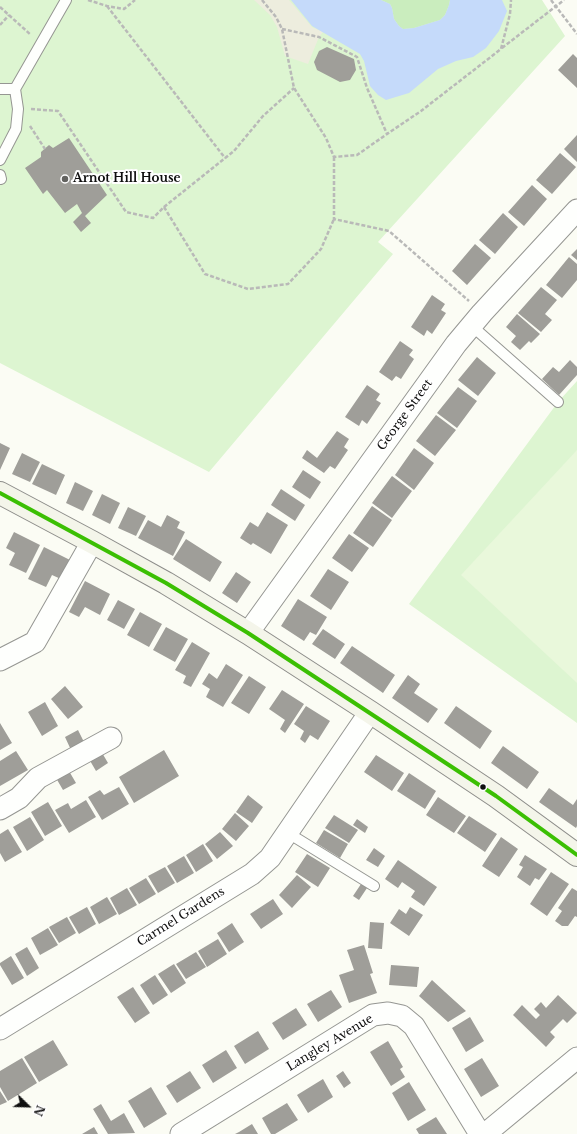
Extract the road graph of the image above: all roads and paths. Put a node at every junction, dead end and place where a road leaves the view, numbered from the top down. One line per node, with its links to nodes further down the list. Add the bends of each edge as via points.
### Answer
1 (66, 0): 15 (lane)
2 (88, 0): 8 (path)
3 (135, 0): 8 (path, via 124,9)
4 (262, 0): 13 (path)
5 (511, 0): 16 (path)
6 (551, 0): 9 (path)
7 (564, 0): 9 (path)
8 (107, 6): 24 (path)
9 (555, 6): 14 (path); 16 (path)
10 (0, 7): 11 (path)
11 (9, 15): 12 (path); 15 (path)
12 (0, 25)
13 (282, 29): 17 (path); 21 (path, via 319,37 357,57 366,88)
14 (577, 34)
15 (40, 43): 19 (lane)
16 (501, 49): 21 (path, via 421,112)
17 (294, 88): 23 (path, via 326,138); 24 (path, via 263,116)
18 (0, 89): 19 (lane)
19 (15, 89): 20 (lane)
20 (18, 109): 22 (path); 25 (lane, via 16,129); 26 (path, via 58,111 126,212 153,218)
21 (386, 134): 23 (path, via 357,155)
22 (46, 149)
23 (334, 157): 28 (path)
24 (225, 158): 26 (path)
25 (0, 160)
26 (164, 206): 28 (path, via 205,274 248,289 288,284 321,249)
27 (577, 210): 29 (street, George Street)
28 (334, 219): 29 (path, via 389,231)
29 (477, 320): 30 (lane); 33 (street, George Street, via 456,344)
30 (558, 402)
31 (0, 493): 32 (street)
32 (92, 542): 33 (street); 34 (street, via 35,642)
33 (248, 632): 35 (street)
34 (0, 660)
35 (370, 712): 38 (street, Carmel Gardens); 39 (street, via 496,796)
36 (111, 738): 37 (street, via 38,778 19,798)
37 (0, 809)
38 (288, 833): 40 (lane); 41 (street, Carmel Gardens, via 270,858 252,874)
39 (577, 855)
40 (374, 886)
41 (0, 1029)
42 (577, 1058): 45 (street)
43 (181, 1134): 44 (street, Langley Avenue, via 373,1015 388,1013 402,1016 414,1026)
44 (480, 1134)
45 (485, 1134)

